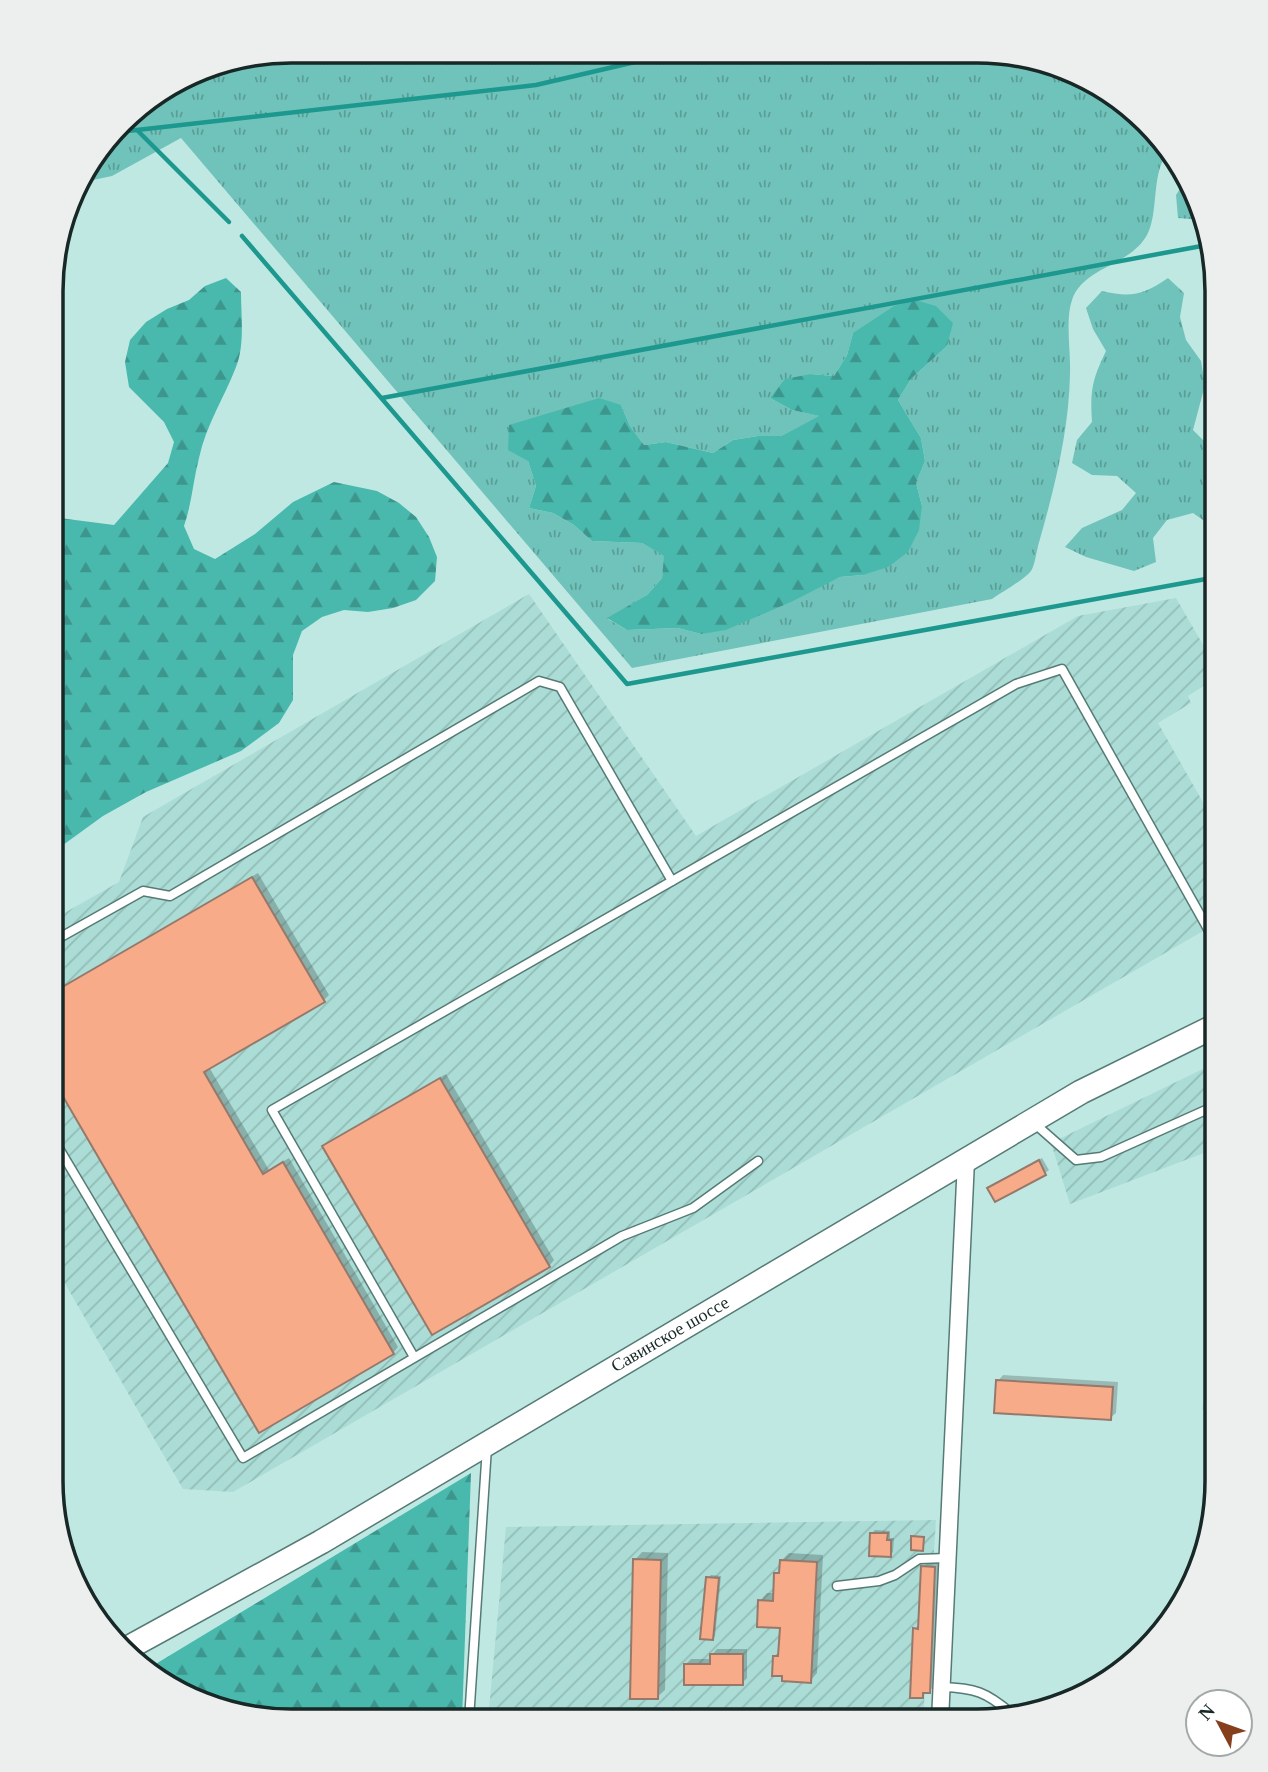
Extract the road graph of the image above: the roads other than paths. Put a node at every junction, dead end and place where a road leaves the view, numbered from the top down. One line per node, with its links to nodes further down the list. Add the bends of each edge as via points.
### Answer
1 (672, 881): 2 (lane, via 1016,684 1062,669); 3 (lane, via 560,687 539,681 170,896 143,891); 10 (lane, via 272,1110)
2 (1205, 924)
3 (63, 936)
4 (1205, 1032): 6 (street, Савинское шоссе)
5 (1205, 1110): 6 (lane, via 1101,1157 1076,1160)
6 (1032, 1121): 8 (street, Савинское шоссе)
7 (63, 1155): 10 (lane, via 243,1458)
8 (965, 1160): 11 (street, Савинское шоссе); 12 (street)
9 (758, 1161): 10 (lane, via 693,1208 622,1236)
10 (414, 1357)
11 (487, 1442): 14 (street, Савинское шоссе, via 321,1542); 17 (lane)
12 (947, 1558): 13 (lane, via 919,1559 879,1581); 15 (street)
13 (837, 1586)
14 (134, 1645)
15 (942, 1686): 16 (lane, via 969,1687); 18 (street)
16 (1003, 1707)
17 (471, 1709)
18 (941, 1709)

